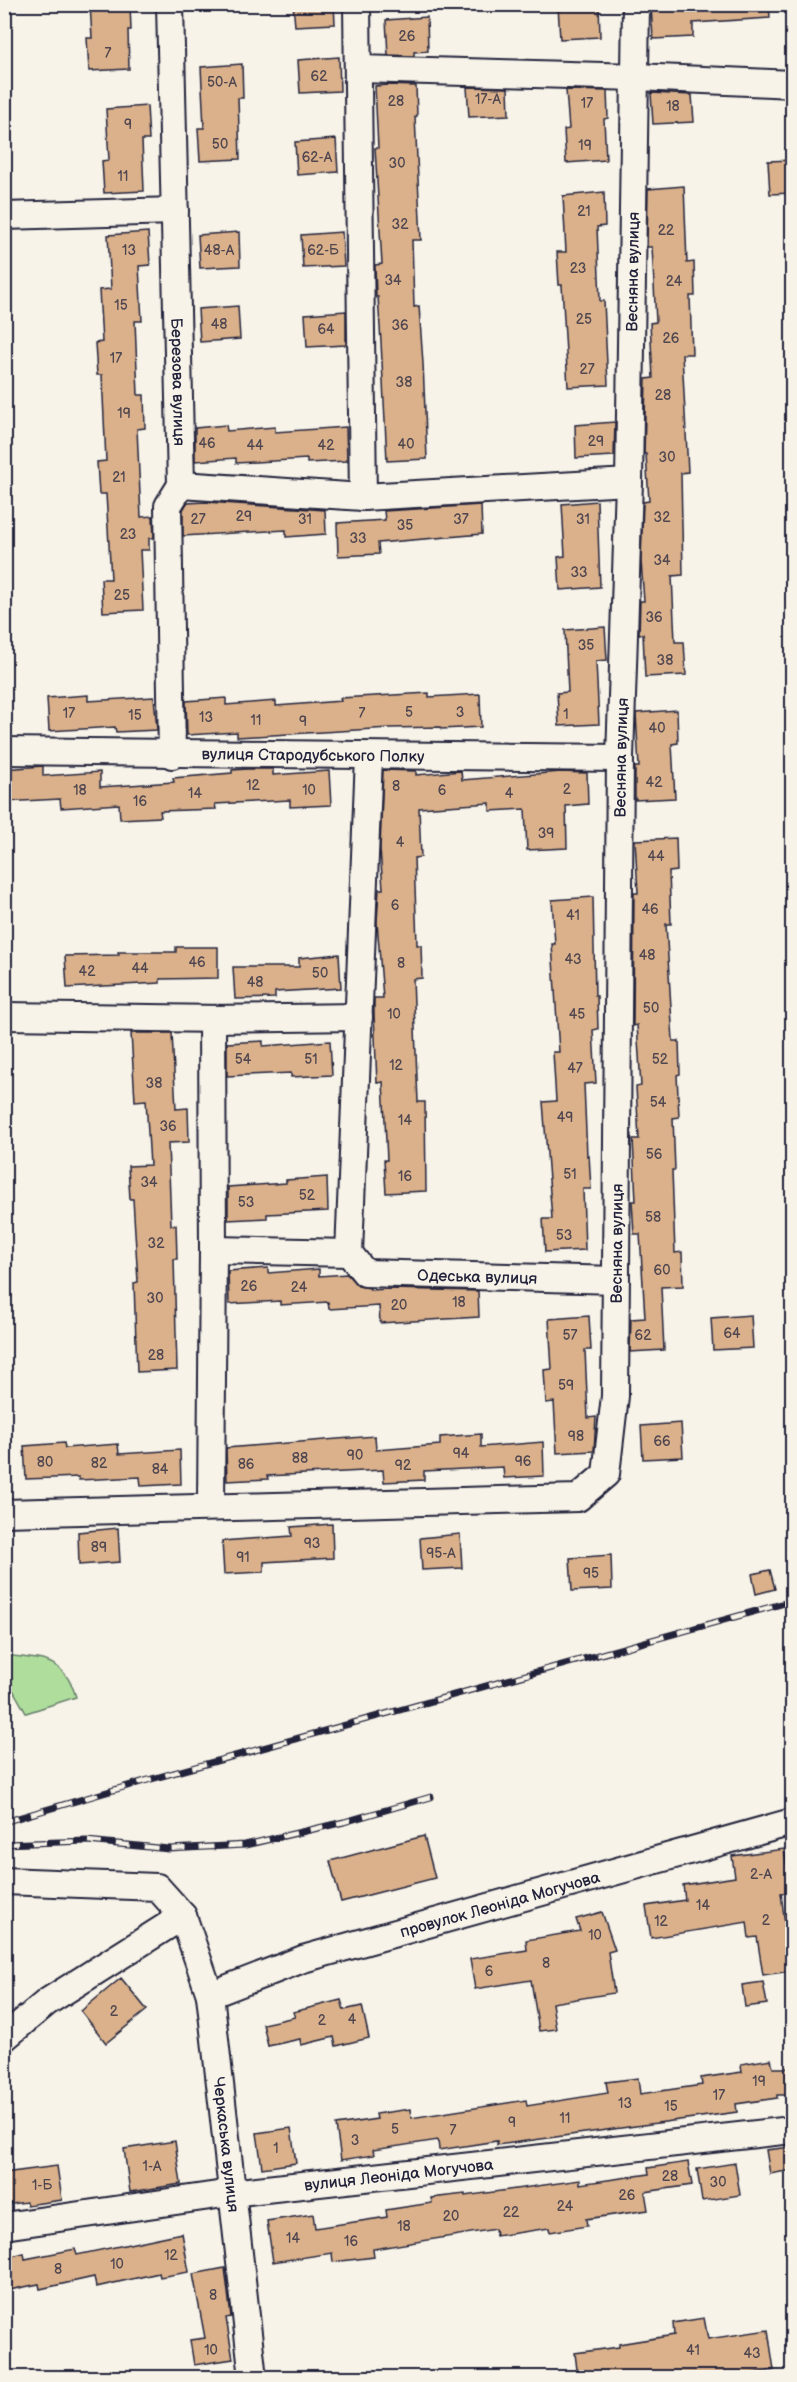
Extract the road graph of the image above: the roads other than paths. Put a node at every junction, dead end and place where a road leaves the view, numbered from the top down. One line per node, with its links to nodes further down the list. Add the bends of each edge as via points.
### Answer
1 (170, 4): 7 (street, Березова вулиця)
2 (357, 4): 4 (street)
3 (636, 4): 5 (street, Весняна вулиця)
4 (359, 69): 5 (street); 11 (street)
5 (636, 77): 6 (street); 9 (street, Весняна вулиця)
6 (792, 84)
7 (175, 211): 8 (street); 10 (street, Березова вулиця)
8 (4, 216)
9 (629, 482): 11 (street); 15 (street, Весняна вулиця)
10 (181, 485): 11 (street); 13 (street, Березова вулиця, via 168,506)
11 (363, 497)
12 (4, 751): 13 (street, вулиця Стародубського Полку)
13 (172, 755): 14 (street, вулиця Стародубського Полку)
14 (369, 756): 15 (street, вулиця Стародубського Полку); 17 (street)
15 (620, 758): 21 (street, Весняна вулиця)
16 (4, 1016): 18 (street)
17 (358, 1017): 18 (street); 20 (street)
18 (223, 1019): 19 (street, via 212,1019)
19 (213, 1250): 20 (street); 22 (street)
20 (349, 1253): 21 (street, Одеська вулиця, via 365,1273)
21 (616, 1280): 22 (street, Весняна вулиця, via 615,1396 606,1474 578,1498)
22 (211, 1506): 23 (street)
23 (4, 1513)
24 (792, 1822): 27 (street, провулок Леоніда Могучова, via 303,1959)
25 (5, 1880): 26 (street, via 157,1887)
26 (183, 1916): 27 (street, Черкаська вулиця); 28 (street, via 48,2002)
27 (210, 1995): 30 (street, Черкаська вулиця)
28 (4, 2038)
29 (792, 2130): 30 (street, вулиця Леоніда Могучова)
30 (231, 2193): 31 (street, вулиця Леоніда Могучова); 32 (street, Черкаська вулиця)
31 (4, 2226)
32 (253, 2378)

